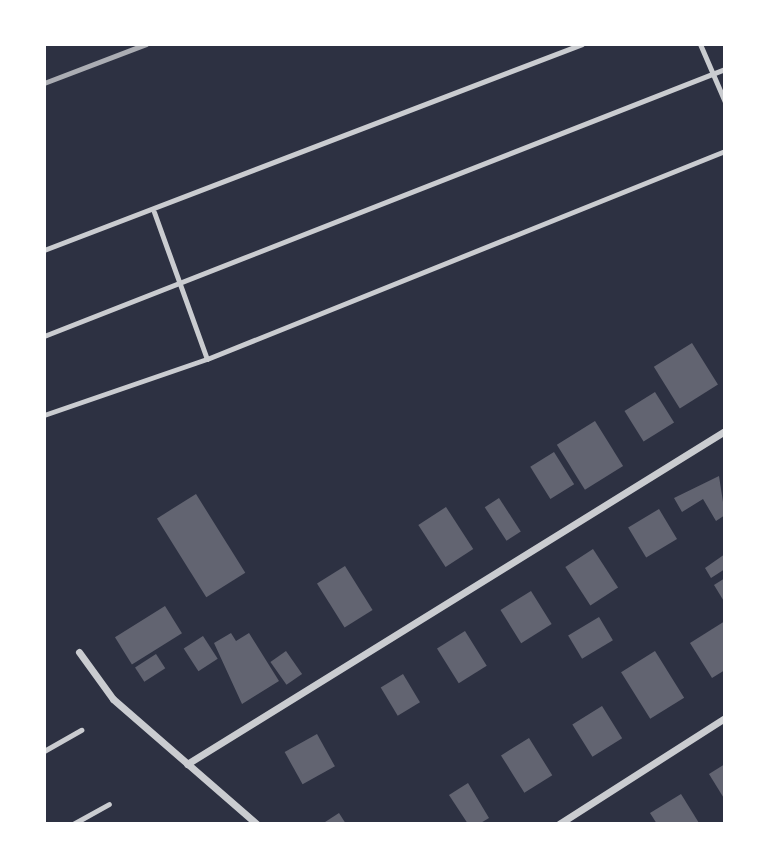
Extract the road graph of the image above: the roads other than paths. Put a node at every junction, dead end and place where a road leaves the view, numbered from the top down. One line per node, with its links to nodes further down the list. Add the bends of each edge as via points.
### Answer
1 (582, 44): 7 (lane)
2 (700, 44): 4 (lane)
3 (725, 69): 4 (lane)
4 (713, 75): 5 (lane); 9 (lane)
5 (725, 102)
6 (725, 151): 11 (lane)
7 (154, 212): 8 (lane); 9 (lane)
8 (44, 250)
9 (179, 287): 10 (lane); 11 (lane)
10 (44, 336)
11 (207, 359): 12 (lane)
12 (44, 415)
13 (725, 431): 18 (street)
14 (79, 652): 18 (street, via 113,699)
15 (725, 718): 22 (street)
16 (81, 730): 17 (lane)
17 (44, 751)
18 (187, 764): 21 (street)
19 (109, 803): 20 (lane)
20 (73, 824)
21 (257, 824)
22 (559, 824)

